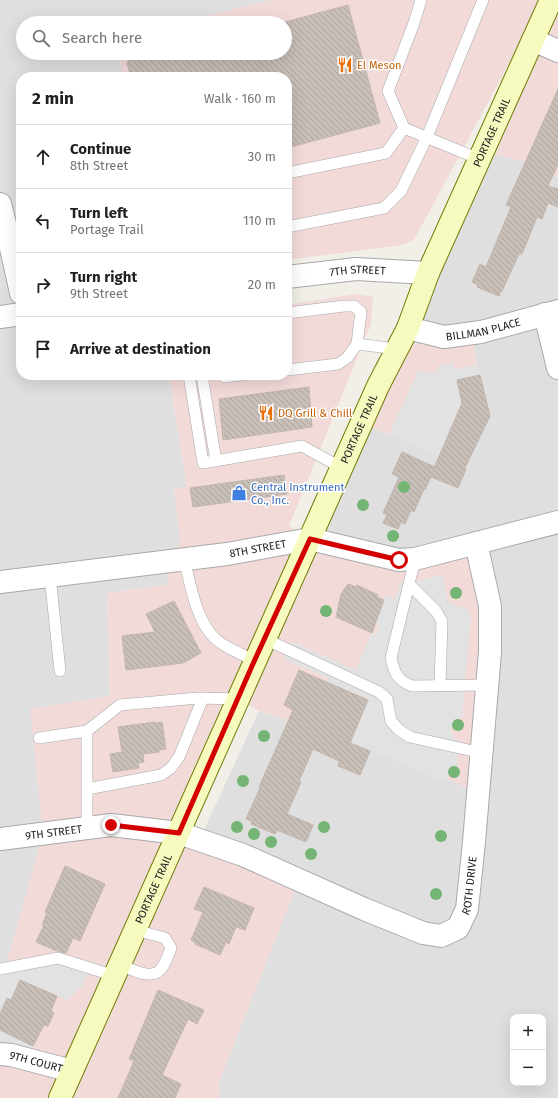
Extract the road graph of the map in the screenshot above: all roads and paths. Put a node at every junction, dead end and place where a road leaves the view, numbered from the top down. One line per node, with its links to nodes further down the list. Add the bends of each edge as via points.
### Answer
1 (421, 0): 6 (lane, via 388,91)
2 (483, 0): 7 (lane)
3 (551, 0): 4 (main road, PORTAGE TRAIL)
4 (533, 40): 5 (street); 8 (main road, PORTAGE TRAIL)
5 (558, 52)
6 (404, 128): 7 (lane); 9 (lane, via 386,153)
7 (427, 137): 8 (lane); 11 (lane, via 401,191 384,208)
8 (479, 159): 13 (main road, PORTAGE TRAIL)
9 (292, 172)
10 (0, 204): 12 (street)
11 (292, 226)
12 (16, 270)
13 (428, 274): 14 (street, 7TH STREET, via 356,268); 19 (main road, PORTAGE TRAIL)
14 (292, 276)
15 (292, 312): 20 (lane, via 354,306 361,312)
16 (551, 313): 19 (street, BILLMAN PLACE, via 481,332 444,337); 22 (street)
17 (16, 315): 18 (street)
18 (0, 317)
19 (408, 328): 21 (main road, PORTAGE TRAIL)
20 (358, 344): 21 (lane); 23 (lane, via 347,358 338,364)
21 (397, 349): 27 (main road, PORTAGE TRAIL)
22 (558, 368)
23 (292, 369)
24 (190, 380): 26 (lane, via 203,463)
25 (203, 380): 26 (lane)
26 (216, 461): 27 (lane, via 302,446)
27 (342, 468): 29 (main road, PORTAGE TRAIL)
28 (558, 522): 30 (street, 8TH STREET)
29 (310, 539): 31 (street, 8TH STREET); 32 (street, 8TH STREET, via 399,560); 36 (main road, PORTAGE TRAIL)
30 (476, 543): 32 (street, 8TH STREET); 39 (street, ROTH DRIVE, via 490,606)
31 (184, 559): 33 (street, 8TH STREET); 37 (lane, via 194,599 211,634 223,644)
32 (414, 559): 35 (lane)
33 (50, 576): 34 (street, 8TH STREET); 38 (lane)
34 (0, 582)
35 (409, 584): 40 (lane, via 436,611 442,621); 40 (lane, via 391,658 394,672 402,682 412,686)
36 (265, 640): 37 (main road, PORTAGE TRAIL); 45 (lane, via 379,692 387,699 391,721 410,737)
37 (255, 661): 42 (main road, PORTAGE TRAIL)
38 (60, 671)
39 (488, 685): 40 (lane); 45 (street, ROTH DRIVE)
40 (440, 686)
41 (203, 698): 42 (lane); 43 (lane, via 120,705); 46 (lane, via 179,757 171,768 161,775)
42 (238, 699): 48 (main road, PORTAGE TRAIL)
43 (87, 731): 44 (lane); 46 (lane)
44 (39, 738)
45 (482, 753): 48 (street, ROTH DRIVE, via 467,909 458,928 441,936 423,933 243,855)
46 (87, 789): 47 (lane)
47 (87, 828): 48 (street, 9TH STREET, via 111,825); 49 (street, 9TH STREET)
48 (179, 833): 50 (main road, PORTAGE TRAIL)
49 (0, 839)
50 (135, 930): 52 (main road, PORTAGE TRAIL); 52 (lane, via 165,938 171,948 162,968 156,973 148,975)
51 (0, 969): 52 (lane, via 58,958)
52 (118, 970): 54 (main road, PORTAGE TRAIL)
53 (0, 1054): 54 (street, 9TH COURT)
54 (72, 1072): 55 (main road, PORTAGE TRAIL)
55 (60, 1098)

